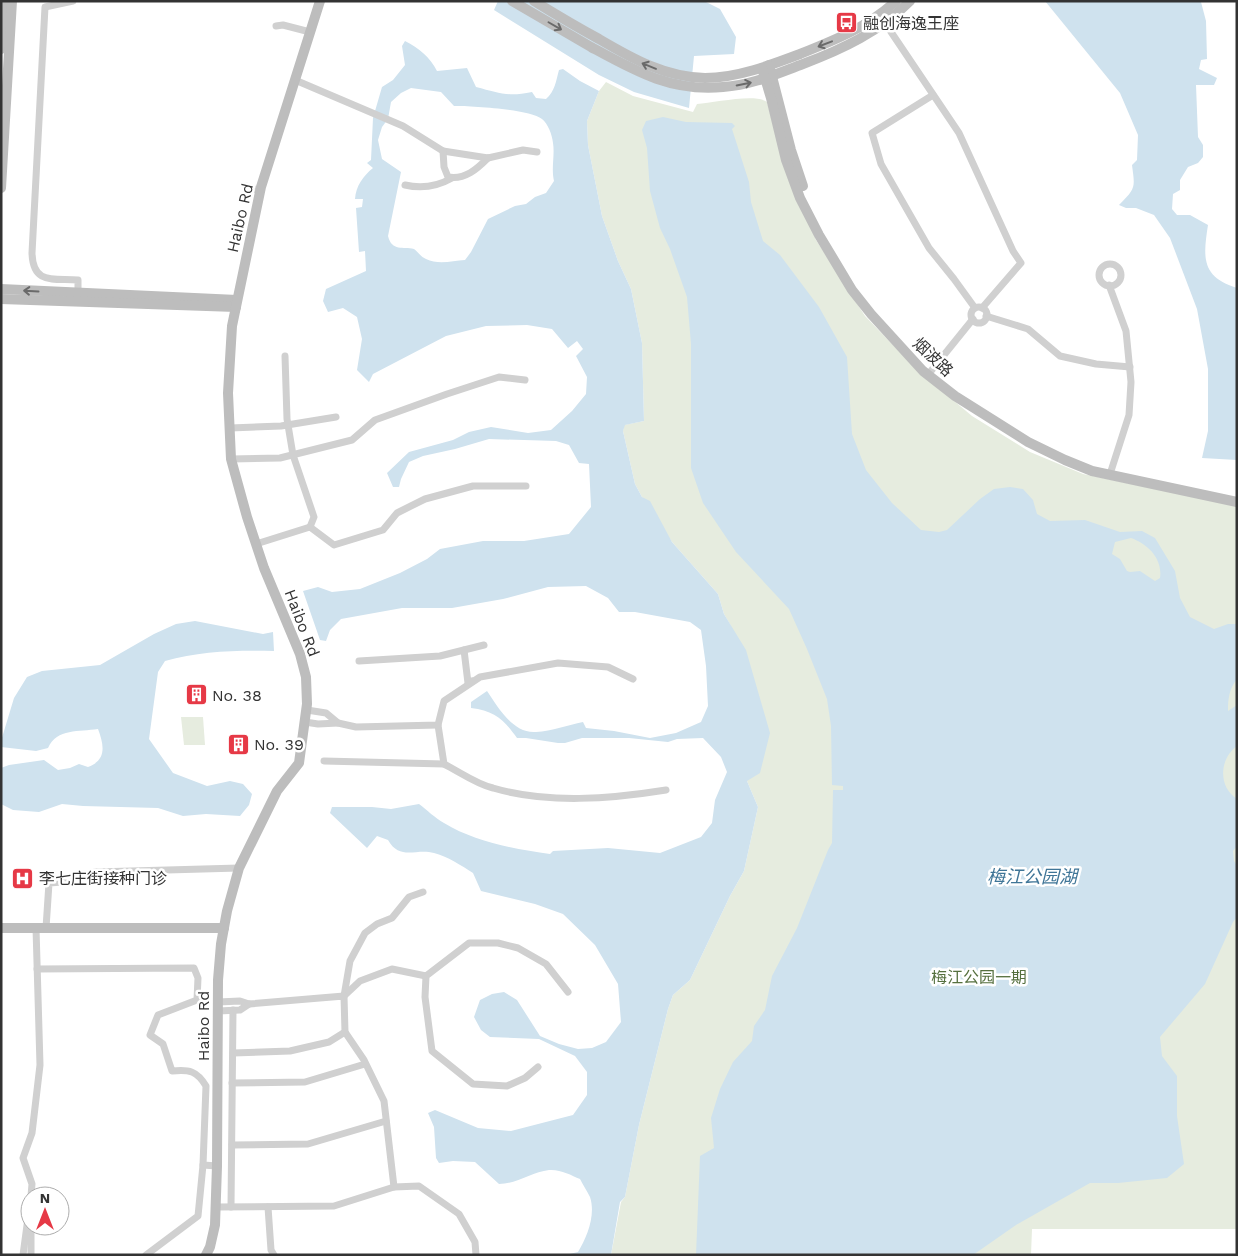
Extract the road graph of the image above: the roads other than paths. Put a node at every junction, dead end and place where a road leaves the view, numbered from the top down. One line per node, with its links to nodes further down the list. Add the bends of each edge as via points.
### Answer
1 (3, 1): 12 (main road)
2 (12, 1): 24 (main road)
3 (73, 1): 28 (street, via 45,7 32,264 36,272 45,278 78,280)
4 (320, 1): 11 (main road, Haibo Rd)
5 (512, 1): 16 (main road, one-way to 16, via 641,74 668,83)
6 (534, 1): 16 (main road, one-way to 6, via 644,64)
7 (896, 1): 13 (main road, one-way to 13, via 858,30 838,40)
8 (910, 1): 9 (main road)
9 (885, 23): 14 (main road, via 845,48); 17 (street)
10 (276, 26): 11 (street)
11 (310, 32): 15 (main road, Haibo Rd)
12 (1, 49)
13 (765, 66): 14 (main road, 烟波路); 16 (main road)
14 (769, 78): 16 (main road, one-way to 14, via 722,88); 36 (main road, 烟波路, via 806,196 837,259 866,300); 46 (main road, 烟波路, via 786,160 819,236 852,290 923,371 963,402 1028,442 1065,460 1093,471)
15 (295, 80): 18 (street, via 395,123); 25 (main road, Haibo Rd)
16 (696, 82)
17 (933, 96): 31 (street, via 959,133 1021,263); 31 (street, via 872,133 881,164 929,248)
18 (443, 151): 20 (street); 21 (street, via 444,167 448,178)
19 (537, 152): 20 (street, via 523,150)
20 (488, 158): 21 (street, via 473,172 458,179)
21 (452, 178): 22 (street, via 439,185)
22 (406, 185)
23 (246, 186): 25 (street)
24 (1, 188)
25 (260, 191): 30 (main road, Haibo Rd)
26 (1109, 285): 35 (street, via 1126,331)
27 (1, 289): 28 (main road, one-way to 27)
28 (78, 297): 29 (main road); 30 (main road)
29 (1, 299)
30 (236, 304): 40 (main road, Haibo Rd, via 228,393)
31 (978, 308): 32 (street, via 986,311); 33 (street, via 972,312)
32 (986, 316): 33 (street, via 981,322); 35 (street, via 1028,329 1060,356)
33 (973, 319): 36 (street)
34 (285, 356): 39 (street)
35 (1130, 367): 43 (street, via 1129,415)
36 (931, 371): 43 (main road, 烟波路, via 979,408 1038,444)
37 (525, 380): 41 (street, via 499,377 375,420 352,440)
38 (336, 417): 39 (street)
39 (288, 426): 40 (street); 41 (street)
40 (230, 428): 42 (main road, Haibo Rd)
41 (293, 455): 42 (street); 47 (street, via 314,517)
42 (231, 459): 48 (main road, Haibo Rd)
43 (1111, 471): 45 (main road, 烟波路)
44 (526, 486): 47 (street, via 472,486 425,499 397,514 384,530 334,545)
45 (1237, 496)
46 (1237, 502)
47 (310, 527): 48 (street)
48 (256, 544): 54 (main road, Haibo Rd, via 300,654 306,676)
49 (484, 645): 50 (street)
50 (464, 650): 51 (street, via 440,656); 52 (street, via 468,683)
51 (359, 661)
52 (480, 677): 53 (street, via 558,663 608,667); 57 (street, via 444,701)
53 (633, 679)
54 (307, 710): 55 (main road, Haibo Rd); 56 (street, via 326,712)
55 (305, 722): 56 (street); 61 (main road, Haibo Rd, via 299,763 277,791)
56 (338, 723): 57 (street, via 356,727)
57 (438, 725): 59 (street)
58 (324, 761): 59 (street)
59 (444, 764): 60 (street, via 492,788 533,796 628,796)
60 (666, 790)
61 (239, 868): 64 (street, via 95,872 76,881 49,883); 65 (main road, Haibo Rd)
62 (423, 892): 69 (street, via 409,897 392,918 365,933 350,961)
63 (1, 928): 64 (main road)
64 (41, 928): 65 (main road); 66 (street)
65 (224, 928): 71 (main road, Haibo Rd)
66 (37, 969): 80 (street, via 194,968 198,978 197,1000 158,1015 150,1035 163,1044 172,1071 186,1069 200,1077 206,1086); 82 (street, via 40,1065 32,1132 23,1158)
67 (426, 976): 68 (street, via 469,943 498,943 518,948 546,964); 69 (street, via 392,969 360,981); 76 (street, via 425,997 432,1051 473,1084 507,1086 525,1078)
68 (568, 992)
69 (344, 996): 70 (street); 73 (street)
70 (249, 1004): 71 (street, via 240,1001); 72 (street)
71 (218, 1006): 72 (street); 81 (main road, Haibo Rd)
72 (233, 1010): 74 (street)
73 (345, 1032): 74 (street, via 329,1042 290,1051); 75 (street)
74 (233, 1053): 77 (street)
75 (365, 1064): 77 (street, via 304,1082); 78 (street, via 384,1101)
76 (538, 1067)
77 (232, 1084): 79 (street)
78 (386, 1121): 79 (street, via 308,1144); 83 (street)
79 (232, 1145): 85 (street)
80 (203, 1165): 81 (street); 91 (street, via 198,1216)
81 (218, 1166): 84 (main road, Haibo Rd)
82 (32, 1186)
83 (394, 1187): 86 (street, via 334,1206); 94 (street, via 419,1186 459,1214 475,1242)
84 (216, 1207): 85 (street); 92 (main road, Haibo Rd, via 215,1225)
85 (231, 1207): 86 (street)
86 (268, 1207): 93 (street)
87 (26, 1236): 89 (street)
88 (31, 1236): 90 (street)
89 (23, 1255)
90 (31, 1255)
91 (146, 1255)
92 (206, 1255)
93 (274, 1255)
94 (476, 1255)

